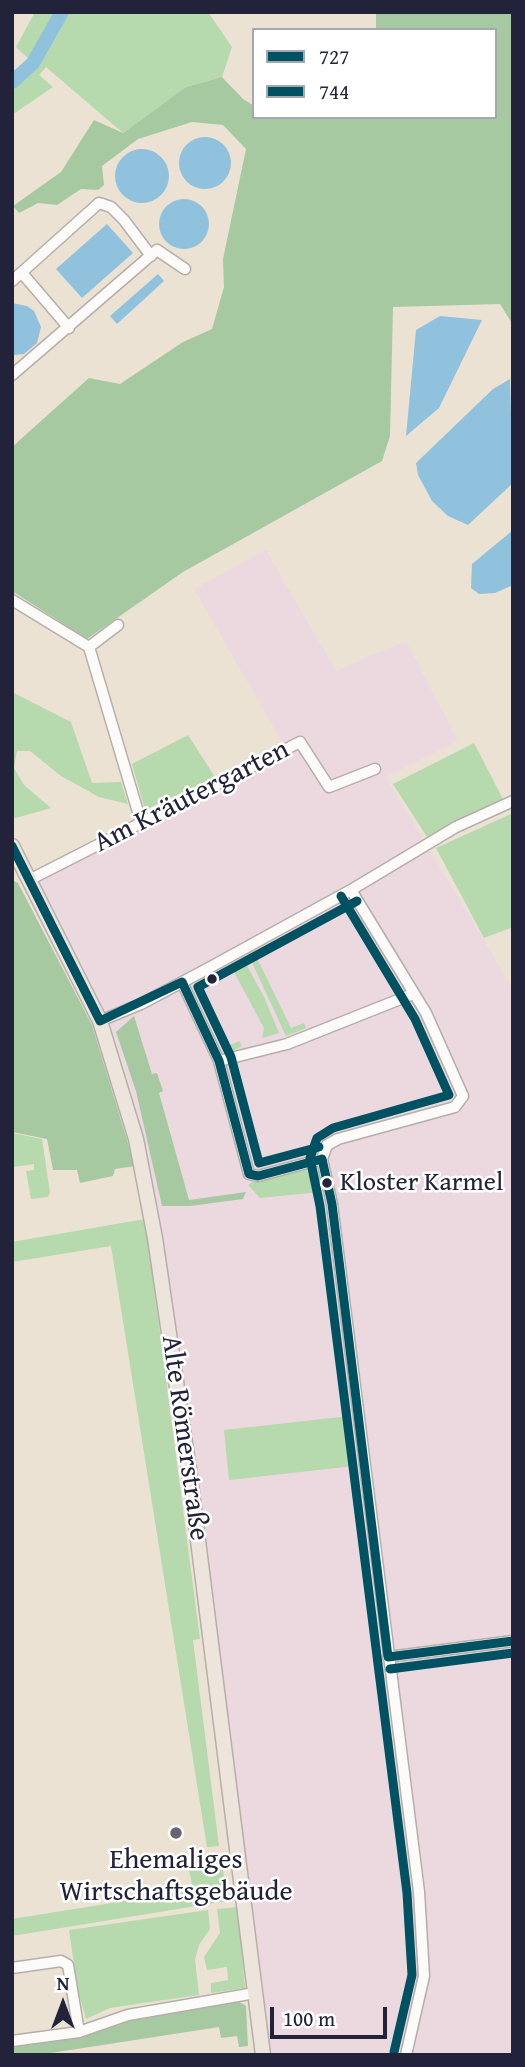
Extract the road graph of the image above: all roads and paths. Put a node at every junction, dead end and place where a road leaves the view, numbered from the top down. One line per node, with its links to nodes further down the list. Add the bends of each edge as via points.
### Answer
1 (151, 256): 2 (street, via 157,250); 3 (street, via 117,213 99,203); 5 (street)
2 (185, 269)
3 (22, 273): 4 (street); 5 (street)
4 (12, 281)
5 (69, 328): 6 (street)
6 (12, 375)
7 (12, 600): 9 (street)
8 (118, 625): 9 (street)
9 (89, 647): 12 (street)
10 (375, 769): 12 (street, Am Kräutergarten, via 329,787 300,742)
11 (513, 801): 15 (street, via 456,827)
12 (141, 822): 14 (street, Am Kräutergarten)
13 (12, 846): 14 (main road, Alte Römerstraße)
14 (29, 880): 18 (main road, Alte Römerstraße)
15 (351, 890): 16 (street); 17 (street)
16 (182, 982): 18 (street); 19 (street)
17 (413, 994): 19 (street, via 287,1044); 20 (street, via 439,1036 462,1090 460,1102 338,1139 327,1145)
18 (100, 1021): 24 (main road, Alte Römerstraße, via 125,1096 151,1214 190,1477)
19 (219, 1061): 20 (street, via 249,1174 258,1176)
20 (322, 1159): 22 (street, via 332,1204)
21 (513, 1641): 22 (street)
22 (388, 1657): 28 (street, via 424,1944 424,1976)
23 (12, 1968): 25 (street, via 61,1961 68,1965)
24 (255, 1993): 25 (street, via 128,2015); 27 (main road, Alte Römerstraße)
25 (79, 2032): 26 (street)
26 (12, 2041)
27 (263, 2055)
28 (406, 2055)

